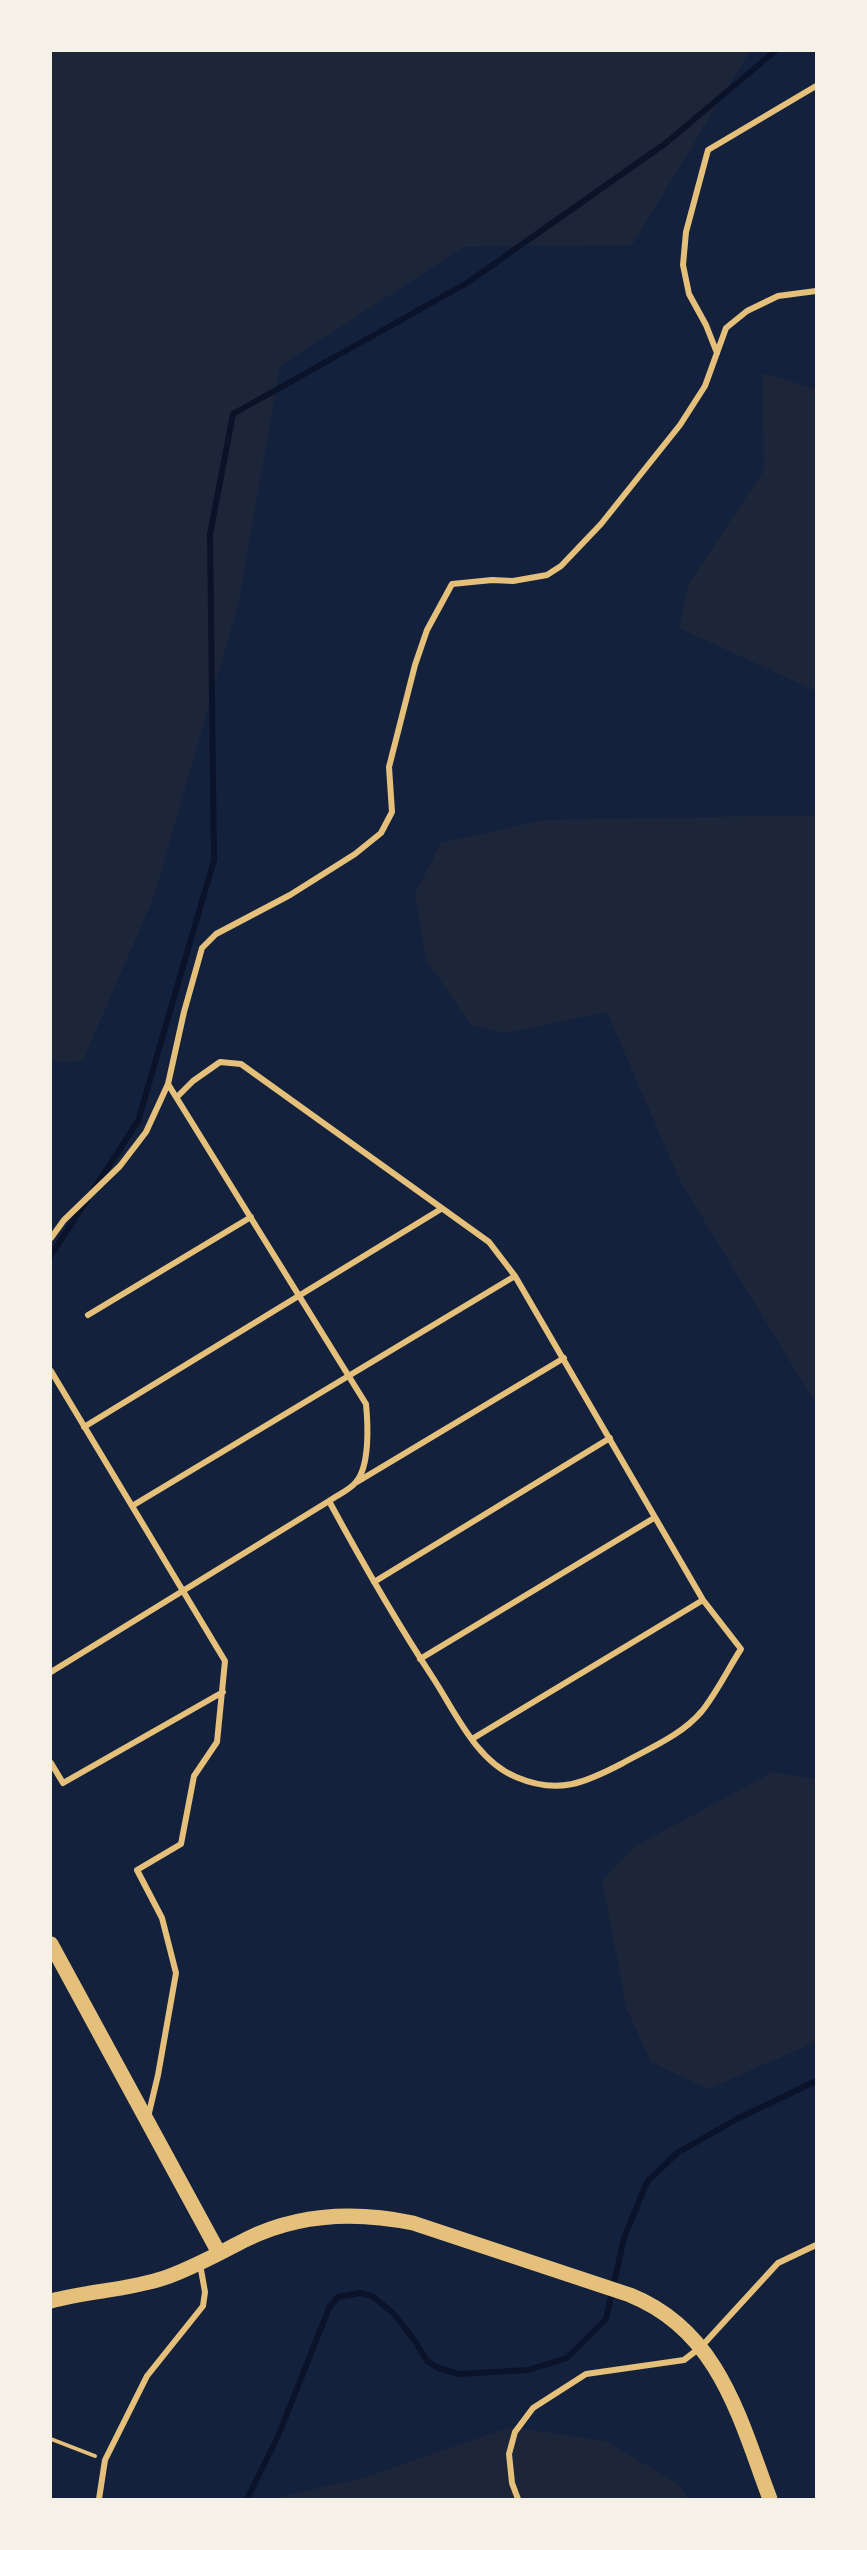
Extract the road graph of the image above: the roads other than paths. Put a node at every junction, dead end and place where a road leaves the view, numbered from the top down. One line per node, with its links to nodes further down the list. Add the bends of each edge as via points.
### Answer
1 (816, 86): 3 (street, via 708,150 686,232 683,265 689,294)
2 (816, 291): 3 (street, via 778,296 747,311 726,328)
3 (717, 353): 4 (street, via 705,386 680,425 561,566 547,575 513,581 452,584 427,630 415,665 389,767 392,812 381,833 290,895 216,934 202,948)
4 (168, 1084): 5 (street); 8 (street, via 146,1132 120,1166)
5 (177, 1096): 6 (street, via 220,1062 241,1064); 7 (street)
6 (441, 1209): 9 (street, via 489,1242); 10 (street)
7 (251, 1217): 10 (street); 11 (street)
8 (51, 1238)
9 (515, 1276): 12 (street); 14 (street)
10 (298, 1294): 14 (street); 15 (street)
11 (88, 1315)
12 (564, 1358): 16 (street); 17 (street)
13 (51, 1371): 15 (street)
14 (348, 1376): 17 (street, via 366,1404 369,1428 366,1458); 19 (street)
15 (84, 1427): 19 (street)
16 (610, 1438): 20 (street); 21 (street)
17 (357, 1482): 18 (street)
18 (329, 1501): 21 (street); 22 (street)
19 (132, 1506): 22 (street)
20 (654, 1518): 23 (street); 24 (street)
21 (374, 1582): 24 (street)
22 (184, 1591): 25 (street); 26 (street, via 225,1661)
23 (703, 1600): 27 (street); 27 (street, via 741,1649 702,1711 676,1734 591,1780 569,1786 546,1786 514,1777 493,1763)
24 (420, 1659): 27 (street)
25 (51, 1672)
26 (223, 1692): 28 (street, via 63,1783); 30 (street, via 217,1742 194,1776 182,1844 137,1870 162,1918 176,1973)
27 (472, 1739)
28 (51, 1763)
29 (51, 1944): 30 (main road)
30 (147, 2123): 32 (main road)
31 (816, 2245): 35 (street, via 778,2263)
32 (219, 2253): 33 (main road); 35 (main road, via 271,2229 310,2218 352,2214 388,2218 638,2298 678,2323)
33 (200, 2264): 34 (main road, via 161,2279); 36 (street, via 203,2306 147,2376 105,2460)
34 (51, 2301)
35 (701, 2347): 37 (street, via 684,2360 586,2374 533,2408 515,2432 509,2454); 38 (main road, via 726,2385)
36 (99, 2499)
37 (518, 2499)
38 (770, 2499)

